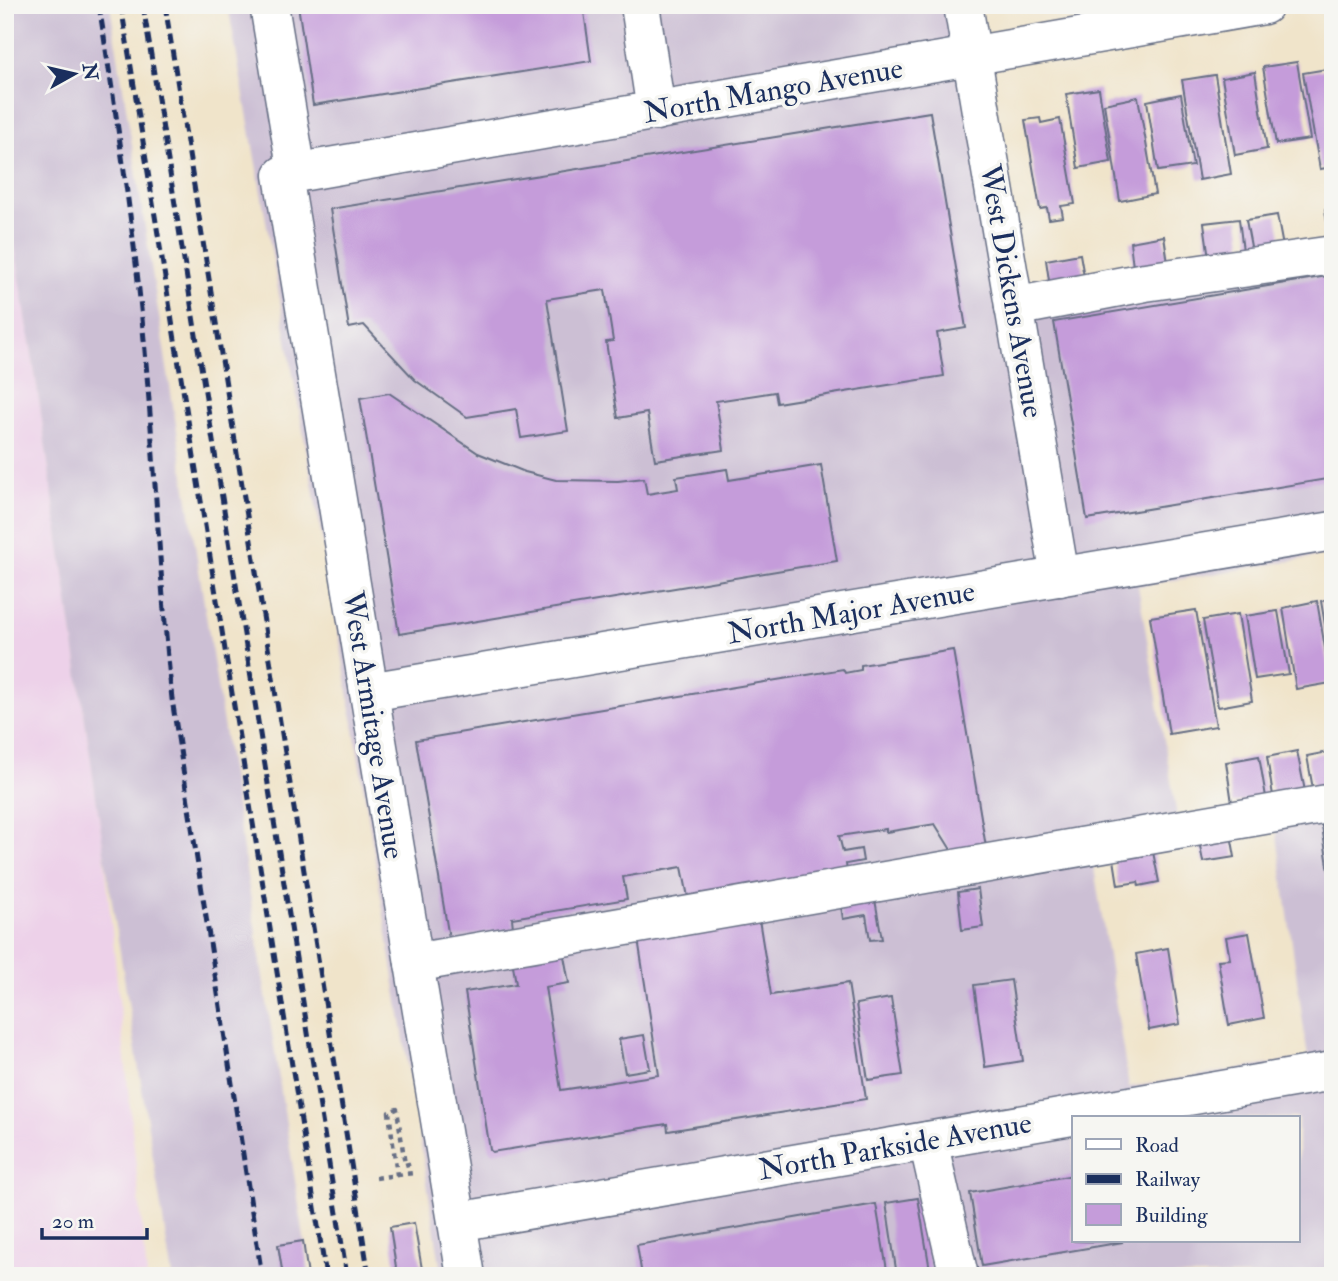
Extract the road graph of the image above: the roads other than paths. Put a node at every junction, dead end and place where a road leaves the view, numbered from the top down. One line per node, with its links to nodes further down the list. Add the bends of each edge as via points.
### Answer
1 (269, 5): 7 (street, West Armitage Avenue)
2 (640, 5): 6 (street)
3 (963, 5): 5 (street, West Dickens Avenue)
4 (1264, 5): 5 (street, North Mango Avenue)
5 (972, 56): 6 (street, North Mango Avenue); 9 (street, West Dickens Avenue)
6 (656, 111): 7 (street, North Mango Avenue)
7 (290, 174): 12 (street, West Armitage Avenue)
8 (1333, 255): 9 (street, via 1145,282)
9 (1014, 307): 11 (street, West Dickens Avenue)
10 (1333, 531): 11 (street, North Major Avenue)
11 (1060, 577): 12 (street, North Major Avenue)
12 (369, 692): 14 (street, West Armitage Avenue)
13 (1333, 803): 14 (street)
14 (414, 963): 19 (street, West Armitage Avenue)
15 (1333, 1071): 17 (street, North Parkside Avenue)
16 (1072, 1116): 18 (street, North Parkside Avenue)
17 (1073, 1116)
18 (928, 1141): 19 (street, North Parkside Avenue); 21 (street)
19 (457, 1222): 20 (street, West Armitage Avenue)
20 (466, 1276)
21 (959, 1276)

